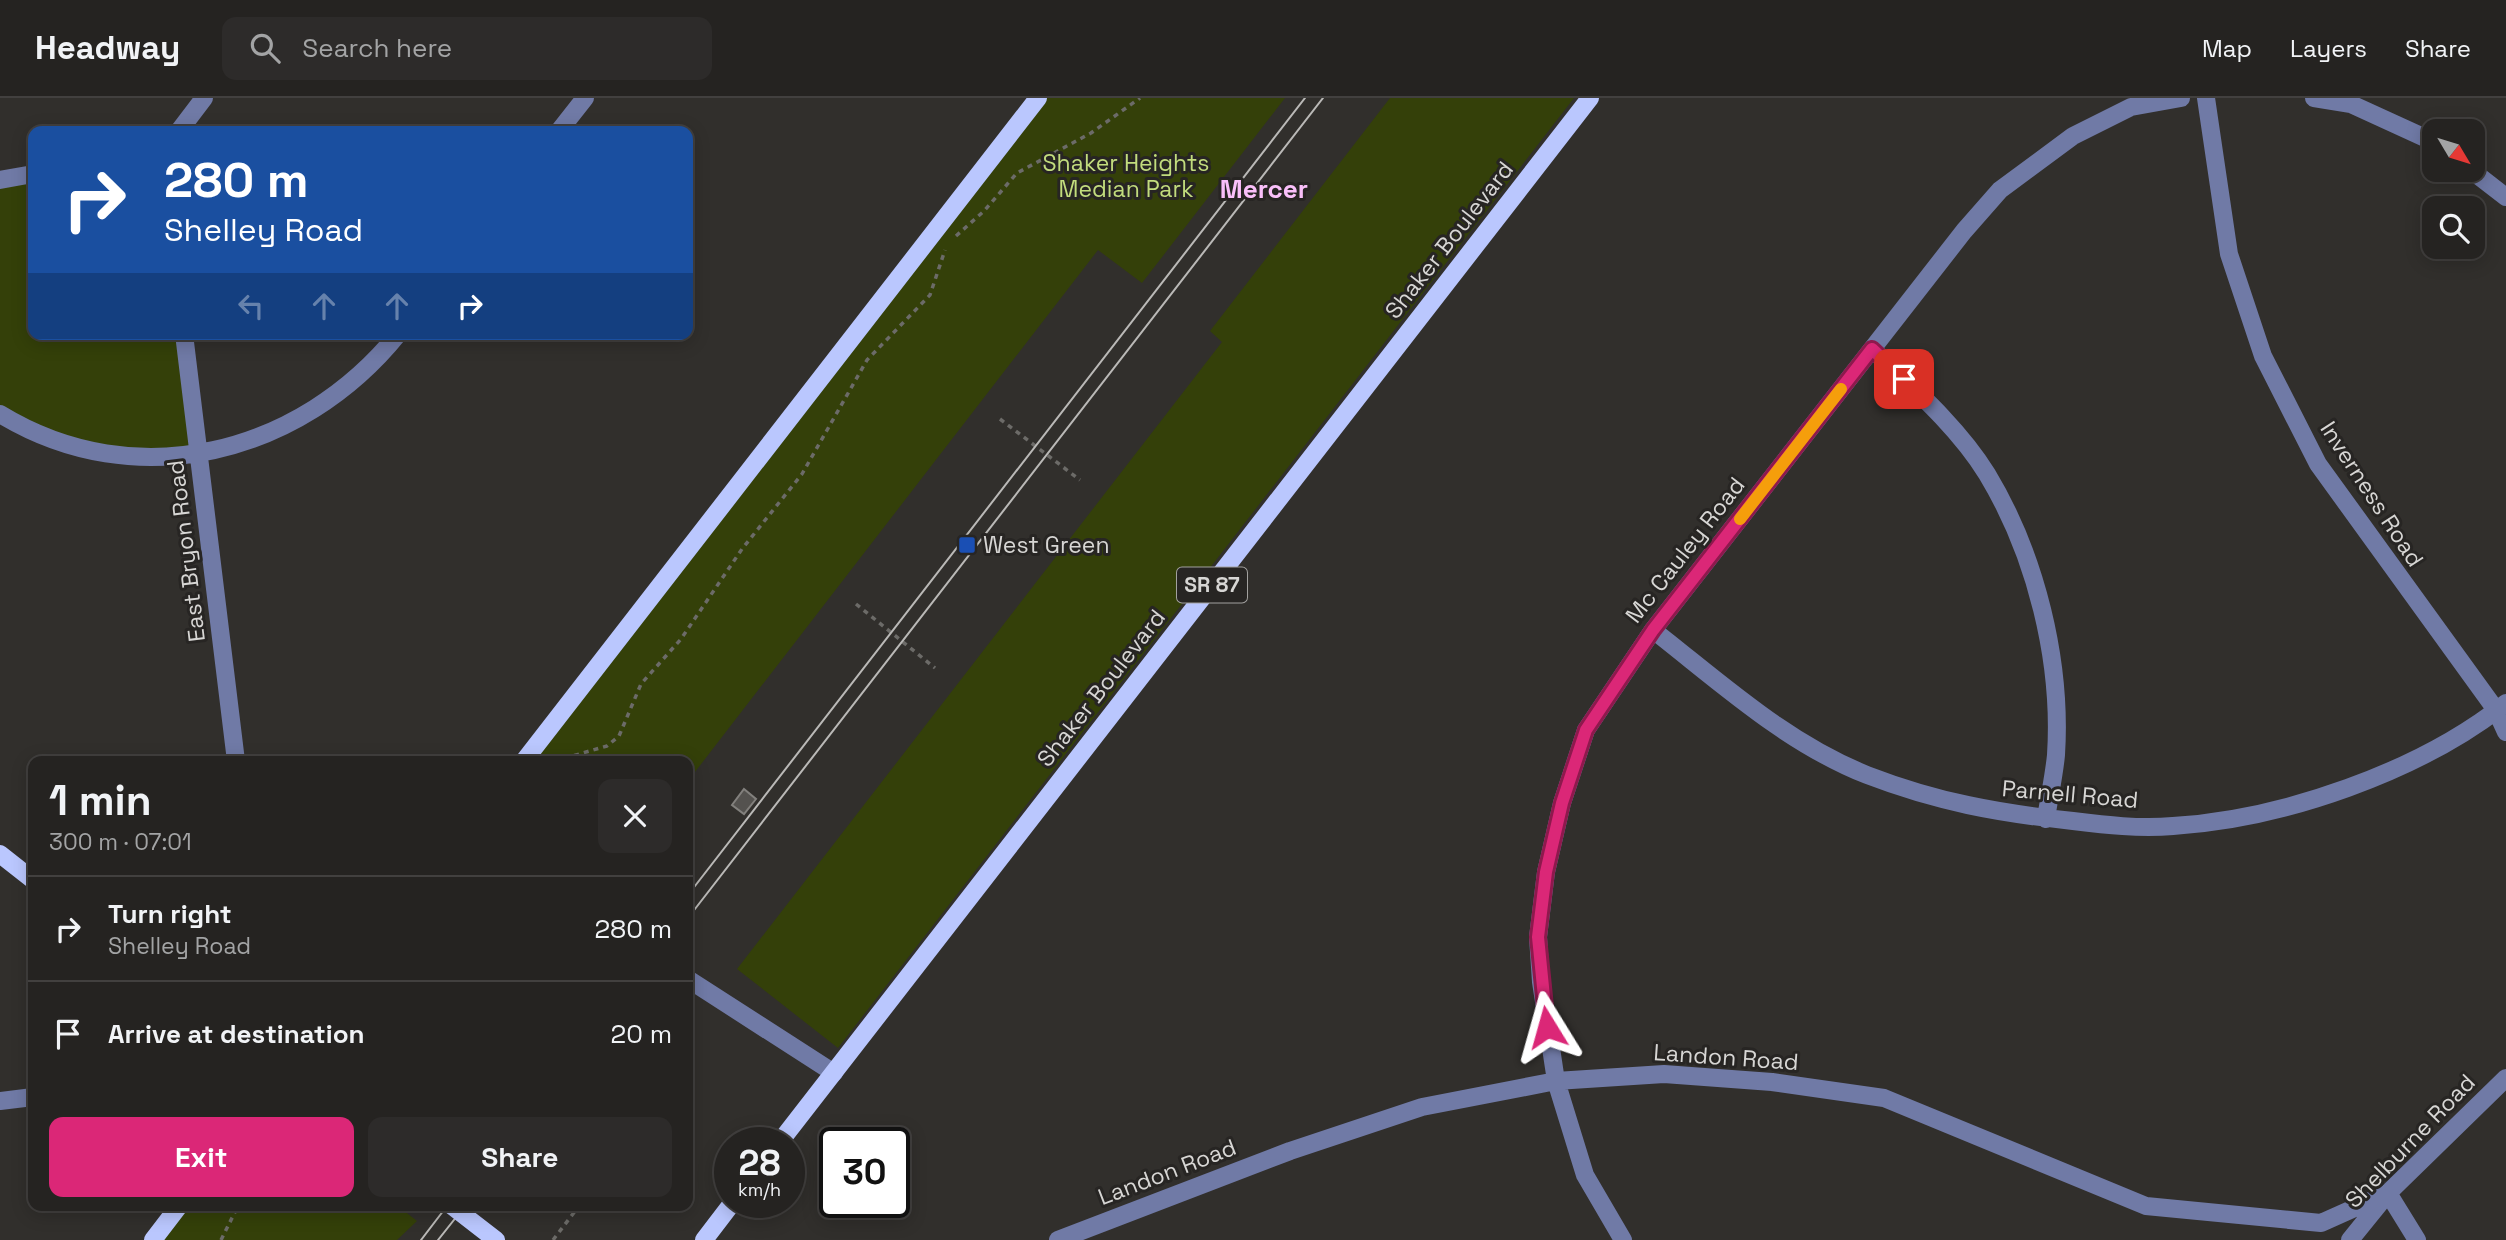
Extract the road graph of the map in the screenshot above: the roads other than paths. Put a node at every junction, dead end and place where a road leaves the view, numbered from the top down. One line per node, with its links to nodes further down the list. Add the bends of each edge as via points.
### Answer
1 (204, 98): 8 (street)
2 (585, 98): 9 (street)
3 (1038, 98): 24 (main road)
4 (1590, 98): 29 (main road, Shaker Boulevard / SR 87)
5 (2180, 98): 17 (street, Mc Cauley Road, via 2131,107 2073,136 2000,190)
6 (2206, 98): 21 (street, Inverness Road, via 2229,254 2263,356 2318,464)
7 (2314, 98): 10 (street, via 2351,104)
8 (183, 126)
9 (563, 126)
10 (2422, 137)
11 (28, 175): 12 (street)
12 (0, 180)
13 (2485, 181): 14 (street)
14 (2506, 197)
15 (185, 340): 19 (street, East Bryon Road)
16 (392, 340): 19 (street, via 362,373 303,416 259,438)
17 (1872, 349): 20 (street, Mc Cauley Road); 25 (street, via 1934,409 1986,473 2017,534 2040,607 2054,680 2056,755)
18 (0, 414): 19 (street, via 44,435 127,456)
19 (198, 454): 23 (street, East Bryon Road)
20 (1653, 630): 25 (street, Parnell Road, via 1784,733 1866,774 1990,812); 31 (street, Mc Cauley Road, via 1586,730 1546,872 1538,937)
21 (2501, 706): 22 (street, Inverness Road); 25 (street, Parnell Road, via 2440,746 2380,774 2277,810 2173,827)
22 (2506, 732)
23 (235, 756)
24 (528, 756)
25 (2046, 818)
26 (0, 854): 27 (main road)
27 (28, 876)
28 (693, 981): 29 (street)
29 (834, 1073): 34 (main road, Shaker Boulevard / SR 87)
30 (2506, 1078): 35 (street, Shelburne Road)
31 (1556, 1081): 35 (street, Landon Road, via 1664,1074 1772,1082 1884,1098 2146,1206 2321,1223); 42 (street, Landon Road, via 1422,1107 1290,1151); 43 (street, Mc Cauley Road, via 1585,1175)
32 (28, 1098): 33 (street)
33 (0, 1101)
34 (792, 1127)
35 (2388, 1194): 44 (street, Shelburne Road); 45 (street)
36 (175, 1211): 39 (main road)
37 (458, 1211): 40 (main road, bridge)
38 (721, 1218): 41 (main road)
39 (153, 1240)
40 (496, 1240)
41 (704, 1240)
42 (1058, 1240)
43 (1623, 1240)
44 (2350, 1240)
45 (2417, 1240)

